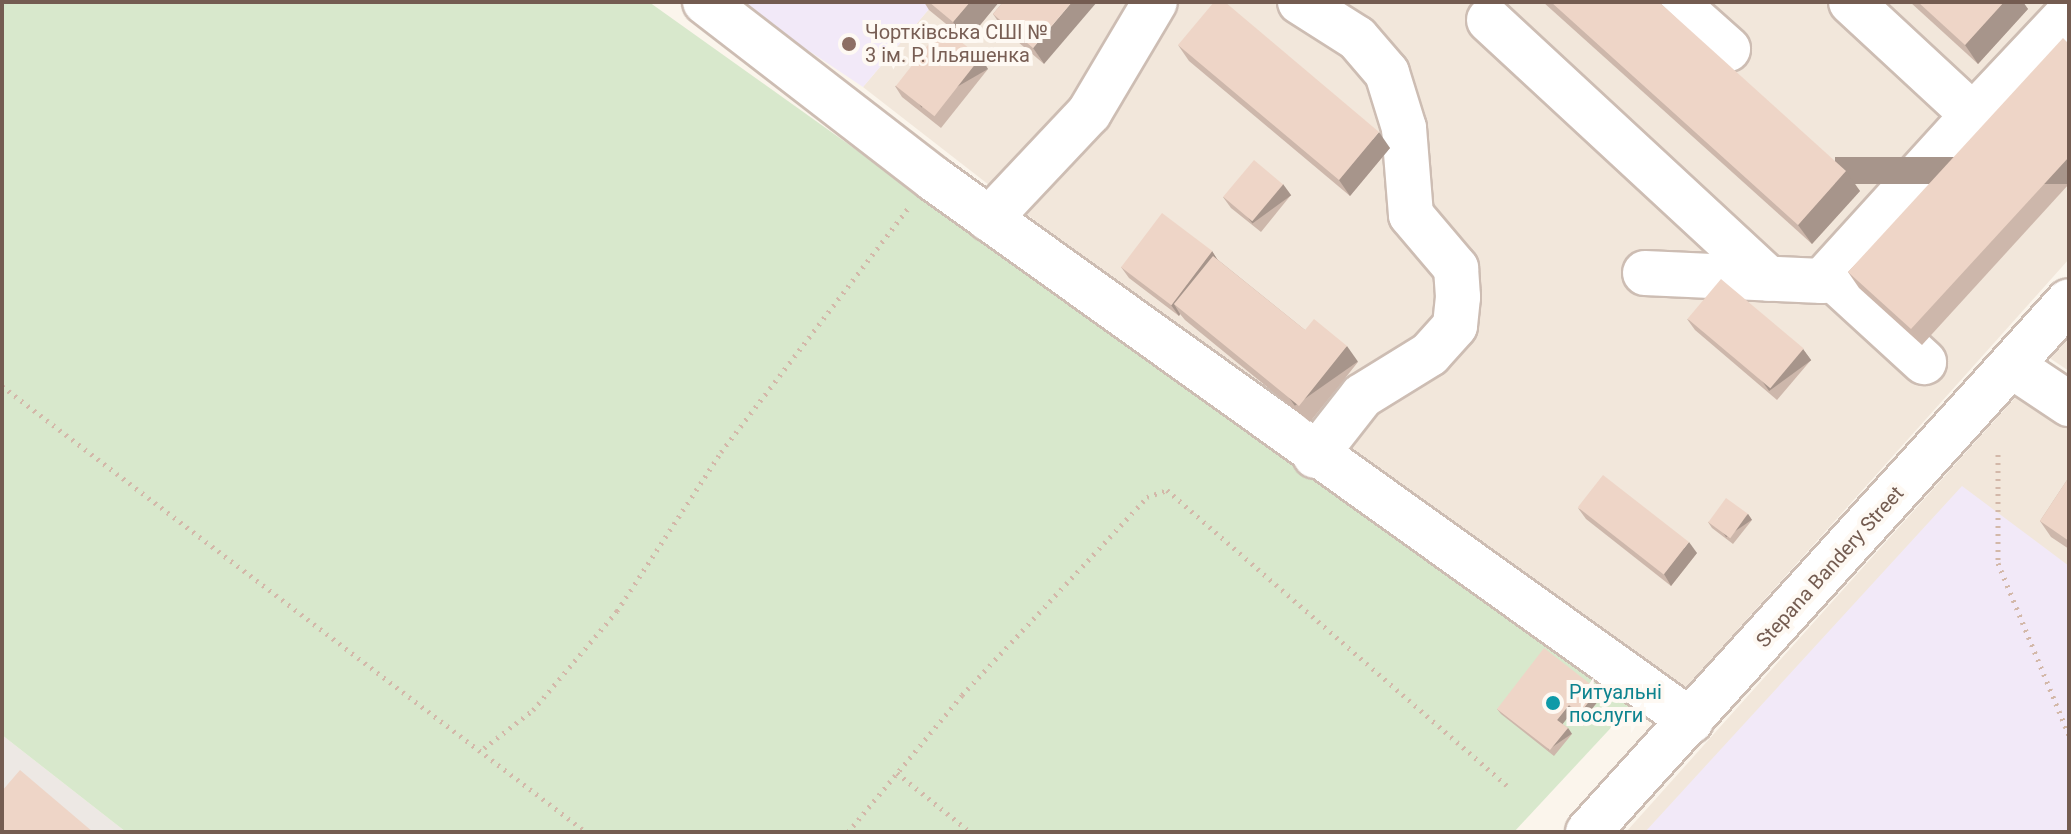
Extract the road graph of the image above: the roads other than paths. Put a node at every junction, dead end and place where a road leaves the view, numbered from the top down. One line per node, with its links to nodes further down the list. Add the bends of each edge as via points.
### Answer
1 (705, 2): 10 (street)
2 (1155, 2): 10 (street, via 1089,113)
3 (1300, 2): 18 (street, via 1357,38 1387,73 1404,128 1411,215 1456,268 1458,297 1455,326 1430,354 1362,396)
4 (1675, 2): 8 (street)
5 (1851, 2): 9 (street)
6 (2069, 13): 9 (street)
7 (1489, 20): 13 (street)
8 (1728, 49)
9 (1973, 115): 12 (street)
10 (989, 219): 18 (street)
11 (1645, 273): 13 (street)
12 (1829, 275): 13 (street, via 1822,281); 15 (street)
13 (1769, 279)
14 (2069, 301): 16 (street, Stepana Bandery Street)
15 (1924, 362)
16 (2012, 366): 17 (street); 19 (street, Stepana Bandery Street)
17 (2069, 404)
18 (1315, 456): 19 (street)
19 (1691, 721): 20 (street, Stepana Bandery Street)
20 (1588, 832)

